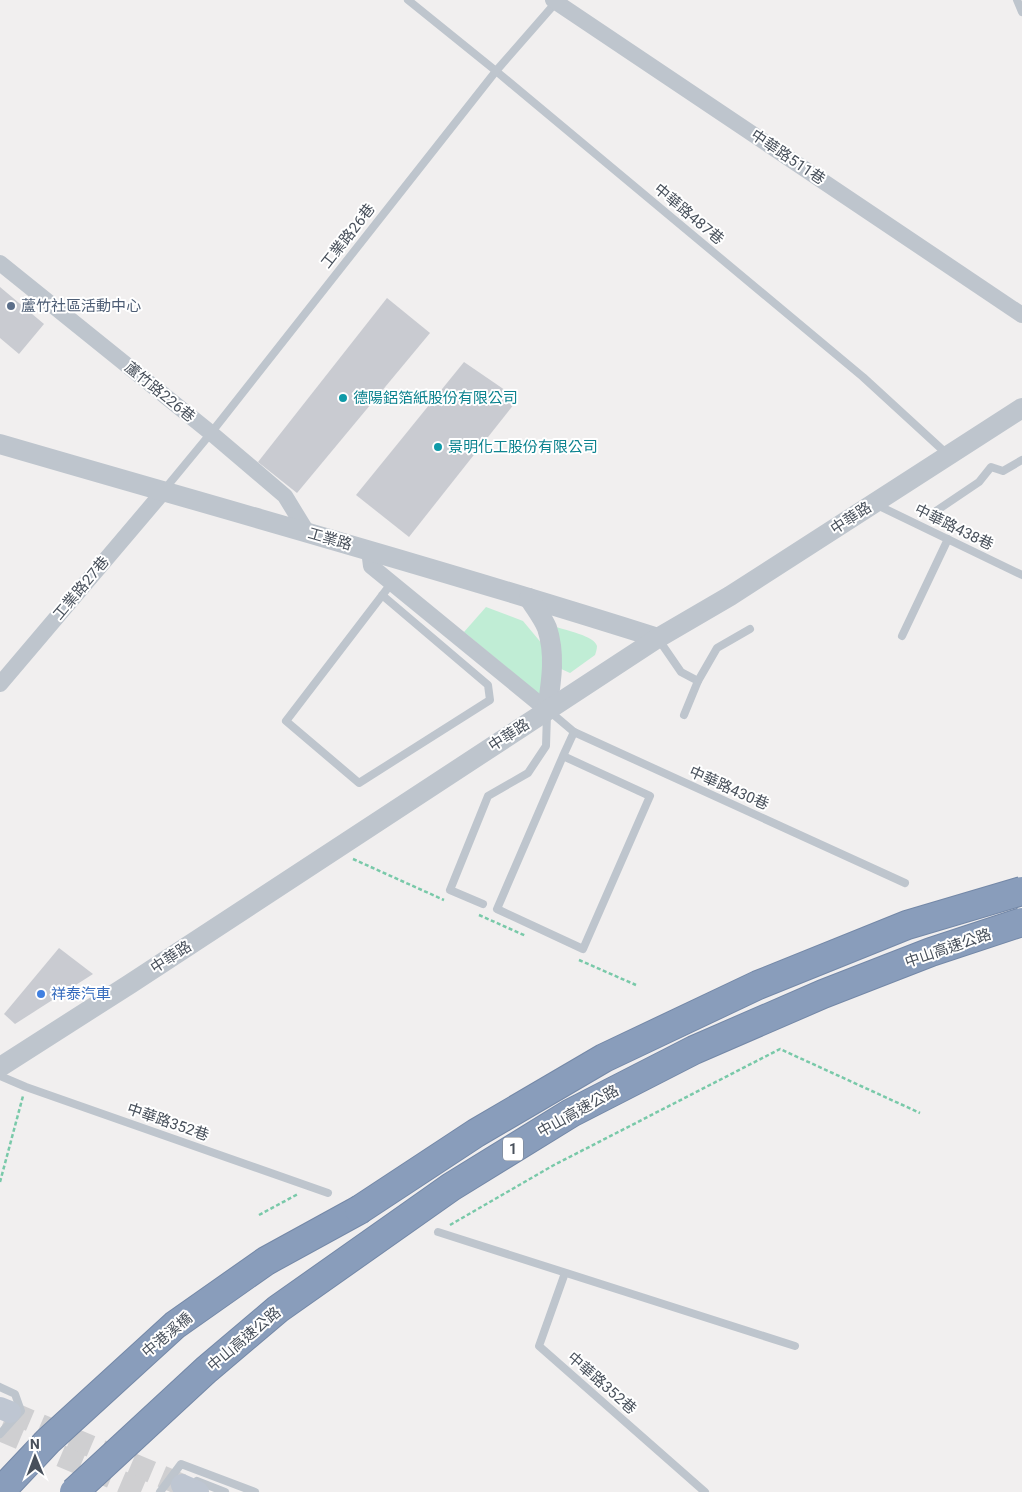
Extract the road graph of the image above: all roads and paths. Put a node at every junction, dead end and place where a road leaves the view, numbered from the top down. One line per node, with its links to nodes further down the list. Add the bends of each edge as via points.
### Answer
1 (408, 0): 5 (lane, 中華路487巷)
2 (1017, 0): 4 (lane)
3 (556, 1): 5 (lane, 工業路26巷); 7 (street, 中華路511巷)
4 (1022, 12)
5 (496, 70): 9 (lane, 工業路26巷); 11 (lane, 中華路487巷, via 863,378)
6 (0, 262): 9 (street, 蘆竹路226巷)
7 (1022, 315)
8 (1022, 408): 11 (street, 中華路)
9 (211, 433): 13 (lane, 工業路26巷); 16 (street, 蘆竹路226巷, via 285,496)
10 (0, 444): 13 (street, 工業路)
11 (949, 455): 14 (street, 中華路)
12 (1022, 460): 15 (lane, via 1003,471 991,467 978,482)
13 (163, 492): 16 (street, 工業路); 26 (street, 工業路27巷)
14 (874, 503): 17 (lane, 中華路438巷); 24 (street, 中華路, via 730,596)
15 (933, 513)
16 (307, 532): 18 (street, 工業路)
17 (948, 539): 19 (lane, 中華路438巷); 23 (lane)
18 (369, 550): 20 (street, via 371,566); 21 (street, 工業路)
19 (1022, 575)
20 (387, 589): 20 (lane, via 286,721 358,783 490,700 488,685); 27 (street)
21 (529, 598): 24 (street, 工業路); 27 (street, via 546,628 553,654)
22 (750, 629): 25 (lane, via 717,648)
23 (902, 636)
24 (658, 638): 25 (lane, via 681,672); 27 (street, 中華路)
25 (698, 681): 28 (lane)
26 (0, 684)
27 (547, 710): 29 (lane, 中華路430巷); 31 (street, 中華路); 35 (lane, via 546,746 528,773 488,796 450,890)
28 (684, 715)
29 (574, 732): 30 (lane); 32 (lane, 中華路430巷)
30 (563, 756): 30 (lane, via 497,909 583,949 650,796)
31 (334, 850): 34 (path); 41 (street, 中華路)
32 (905, 883)
33 (1022, 891): 55 (highway, 中港溪橋 / 1, bridge, via 907,925 758,985 604,1058 476,1133 359,1210 266,1261 175,1325 48,1441)
34 (449, 902)
35 (483, 904)
36 (476, 914): 38 (path)
37 (1022, 922): 56 (highway, 中山高速公路 / 1, bridge, via 931,952 823,994 694,1050 571,1113 451,1187 278,1309 206,1370)
38 (529, 938)
39 (574, 957): 40 (path)
40 (636, 985)
41 (0, 1066)
42 (0, 1076): 43 (lane, 中華路352巷)
43 (26, 1087): 45 (path); 46 (lane, 中華路352巷)
44 (920, 1113): 49 (path, via 780,1049 554,1165)
45 (0, 1182)
46 (304, 1184): 47 (lane, 中華路352巷); 48 (path, via 297,1196)
47 (328, 1192)
48 (259, 1215)
49 (438, 1232): 50 (lane)
50 (565, 1273): 51 (lane); 60 (lane, 中華路352巷, via 539,1346)
51 (795, 1346)
52 (0, 1387): 53 (lane, via 14,1394 21,1411)
53 (0, 1434)
54 (190, 1485): 58 (lane)
55 (0, 1492)
56 (74, 1492)
57 (160, 1492): 59 (lane, via 181,1464)
58 (225, 1492)
59 (255, 1492)
60 (705, 1492)

